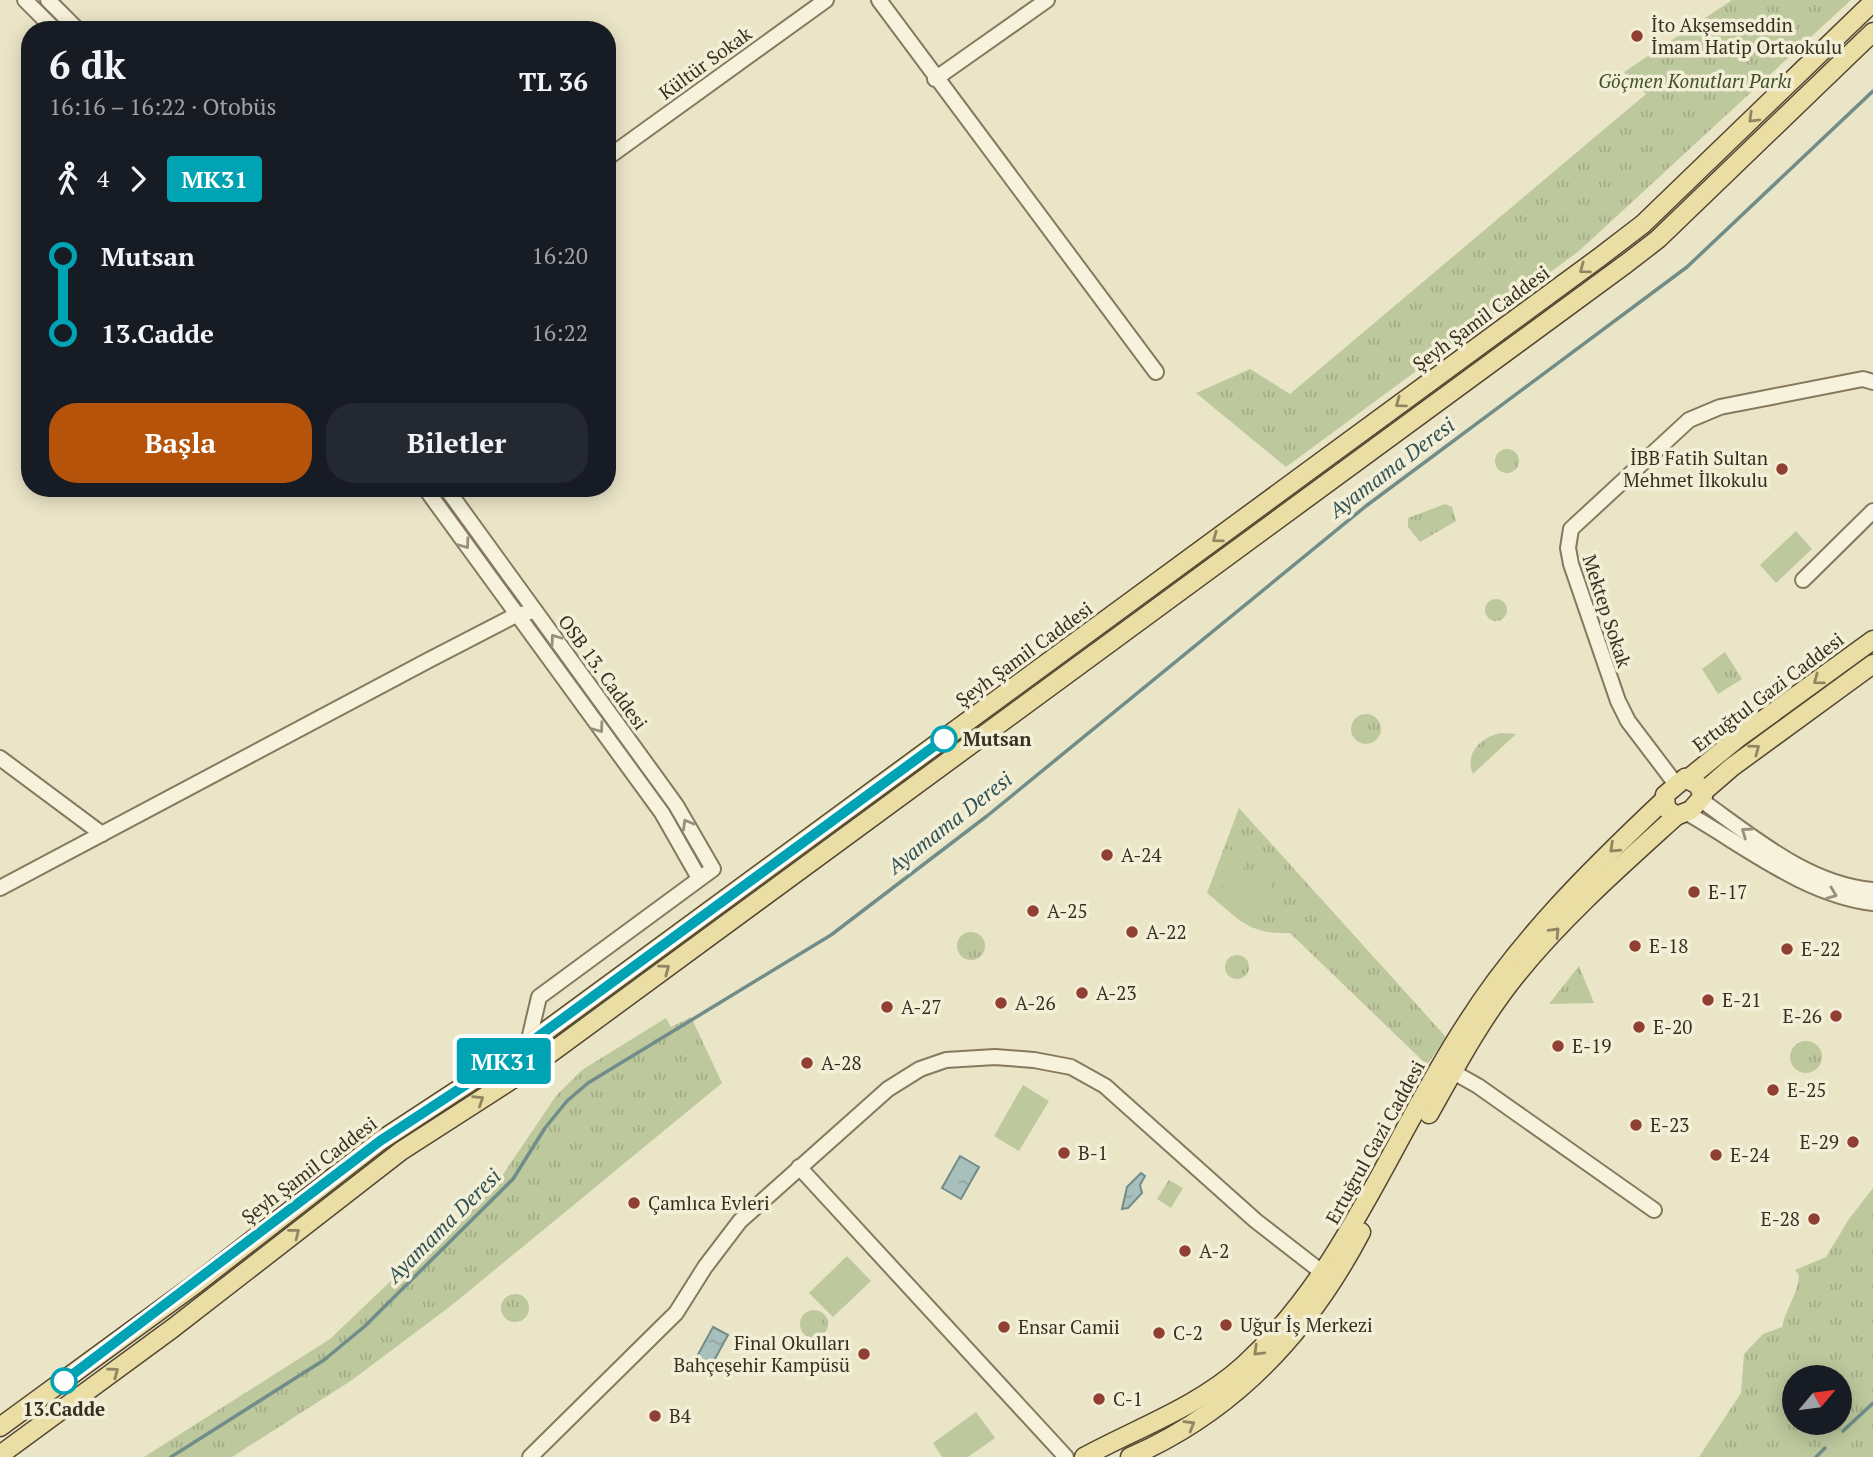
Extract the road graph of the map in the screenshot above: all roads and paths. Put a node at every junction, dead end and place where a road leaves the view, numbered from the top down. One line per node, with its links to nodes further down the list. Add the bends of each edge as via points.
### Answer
1 (25, 0): 7 (street)
2 (48, 0): 8 (street)
3 (826, 0): 11 (street, Kültür Sokak)
4 (879, 0): 10 (street)
5 (1047, 0): 10 (street)
6 (1873, 2): 32 (main road, Şeyh Şamil Caddesi, one-way to 32, via 1622,241)
7 (46, 21)
8 (69, 21)
9 (1873, 32): 38 (main road, Şeyh Şamil Caddesi, one-way to 9, via 173,1328 401,1150 533,1066 1627,263 1658,239)
10 (935, 79): 12 (street)
11 (616, 152)
12 (1156, 372)
13 (1870, 378): 23 (street, Mektep Sokak, via 1720,407 1689,420 1571,529 1571,564 1609,679 1628,721)
14 (431, 497): 19 (street, OSB 13. Caddesi, one-way to 19)
15 (453, 497): 18 (street, OSB 13. Caddesi)
16 (1873, 511): 17 (street)
17 (1802, 580)
18 (535, 611): 19 (street); 28 (street, OSB 13. Caddesi, one-way to 18, via 713,869 676,805)
19 (516, 615): 27 (street); 28 (street, OSB 13. Caddesi, one-way to 28, via 662,813)
20 (1873, 640): 23 (main road, Ertuğtul Gazi Caddesi, one-way to 23)
21 (1873, 664): 24 (main road, one-way to 21, via 1732,767)
22 (0, 758): 27 (street)
23 (1682, 780): 24 (main road); 25 (main road, Ertuğtul Gazi Caddesi)
24 (1702, 796): 26 (main road, Ertuğrul Gazi Caddesi); 30 (street, one-way to 24, via 1810,872 1773,851)
25 (1664, 801): 26 (main road, via 1666,808); 33 (main road, Ertuğrul Gazi Caddesi, one-way to 33, via 1536,928 1465,1025)
26 (1682, 815): 31 (street, one-way to 31, via 1802,881 1845,899); 33 (main road, Ertuğrul Gazi Caddesi, one-way to 26, via 1525,965 1613,873)
27 (102, 834): 29 (street)
28 (699, 878): 32 (street, via 538,997)
29 (0, 888)
30 (1873, 890)
31 (1873, 903)
32 (528, 1044): 37 (main road, Şeyh Şamil Caddesi, via 380,1141 175,1300)
33 (1447, 1069): 35 (street); 36 (main road, Ertuğrul Gazi Caddesi); 42 (main road, Ertuğrul Gazi Caddesi, one-way to 33, via 1195,1423 1277,1355 1303,1325 1332,1286)
34 (799, 1167): 36 (street, via 888,1088 920,1069 946,1060 995,1057 1071,1067 1105,1086 1256,1221); 39 (street, via 740,1221 655,1336); 40 (street)
35 (1654, 1210)
36 (1323, 1273): 41 (main road, Ertuğrul Gazi Caddesi, one-way to 41, via 1282,1328 1241,1367 1205,1394)
37 (0, 1427)
38 (0, 1455)
39 (530, 1457)
40 (1066, 1457)
41 (1084, 1457)
42 (1130, 1457)

